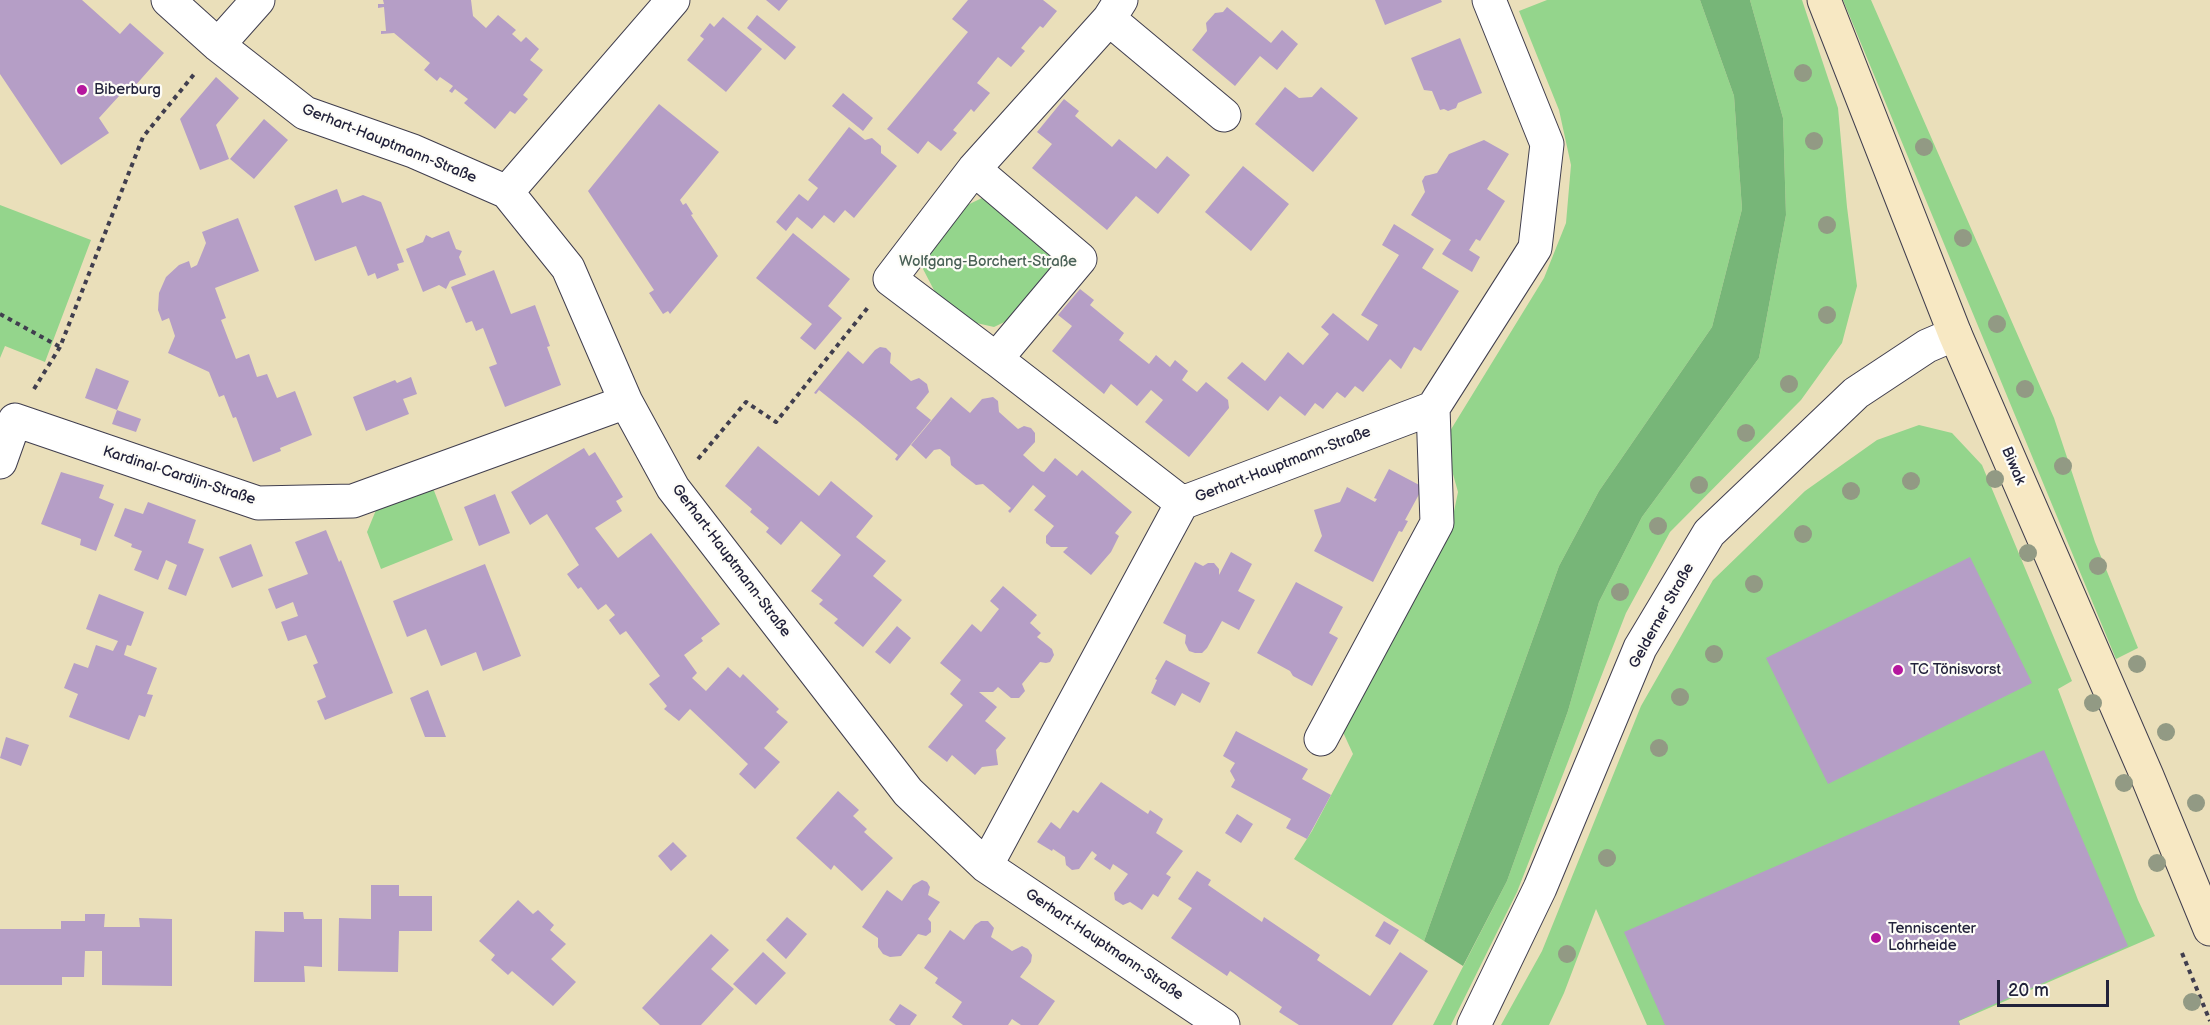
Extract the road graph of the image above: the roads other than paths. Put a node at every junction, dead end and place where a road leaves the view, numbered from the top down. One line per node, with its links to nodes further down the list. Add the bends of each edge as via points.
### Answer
1 (168, 0): 7 (street, Gerhart-Hauptmann-Straße)
2 (258, 0): 7 (street)
3 (673, 0): 10 (street)
4 (1489, 0): 14 (street, via 1547,144 1535,248)
5 (1824, 0): 11 (street, Biwak)
6 (1115, 9): 8 (street); 9 (street)
7 (218, 45): 10 (street, Gerhart-Hauptmann-Straße, via 305,113 413,151)
8 (1224, 115)
9 (974, 169): 12 (street, via 1080,259); 12 (street, via 890,279)
10 (507, 192): 13 (street, Gerhart-Hauptmann-Straße, via 568,268)
11 (1955, 334): 19 (street, Biwak); 21 (street, Gelderner Straße, via 1927,346 1856,393 1709,533 1640,648 1540,888)
12 (996, 359): 16 (street)
13 (626, 402): 15 (street, Kardinal-Cardijn-Straße, via 353,501 258,503 15,420); 18 (street, Gerhart-Hauptmann-Straße, via 673,488 908,792)
14 (1433, 408): 16 (street, Gerhart-Hauptmann-Straße); 17 (street, via 1437,523)
15 (0, 462)
16 (1182, 503): 18 (street, Gerhart-Hauptmann-Straße)
17 (1321, 739)
18 (986, 866): 20 (street, Gerhart-Hauptmann-Straße)
19 (2210, 929)
20 (1223, 1025)
21 (1474, 1025)

